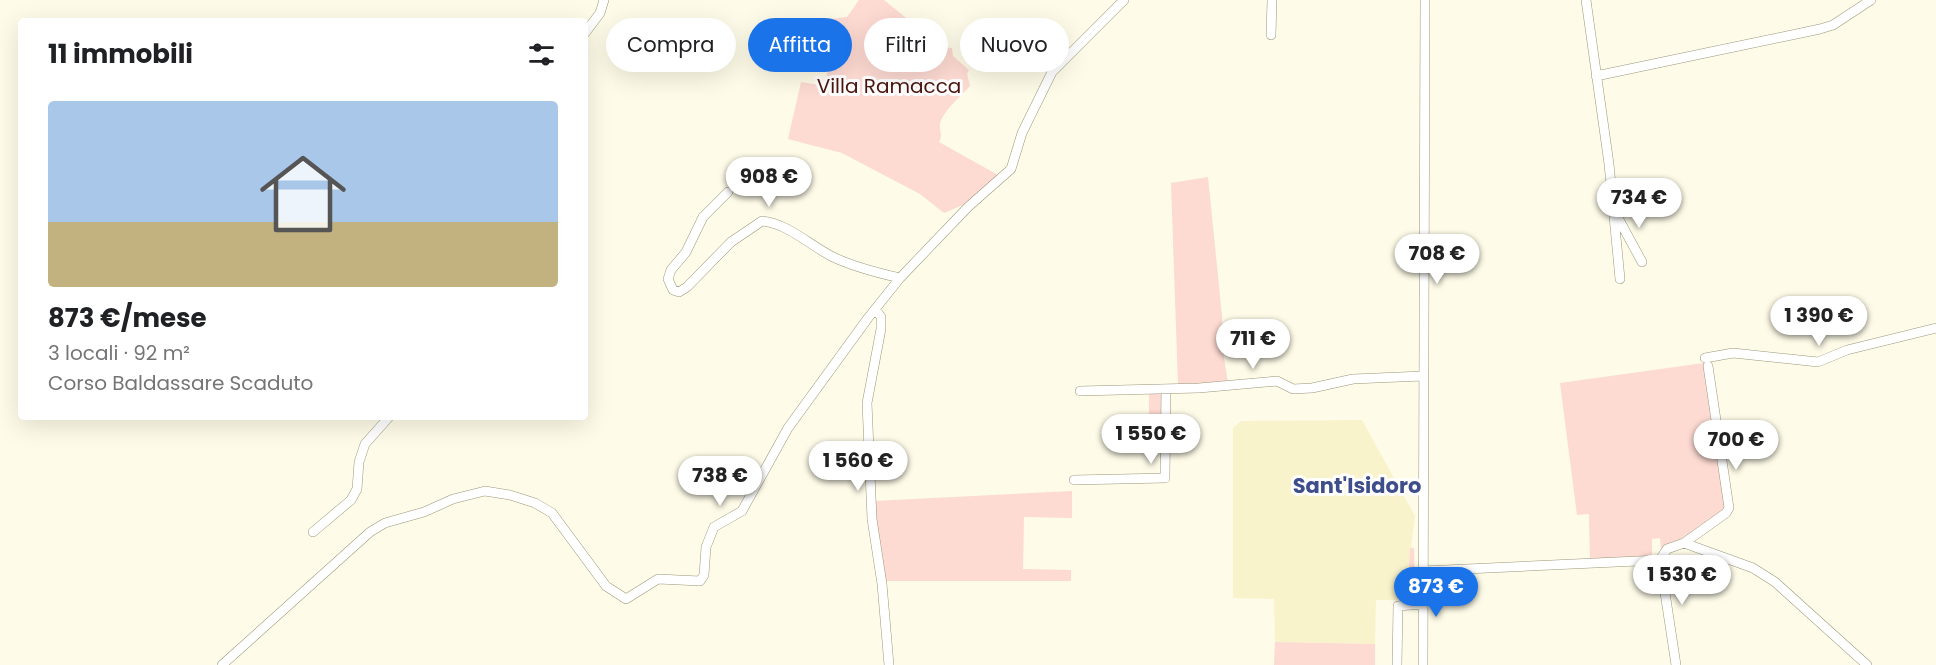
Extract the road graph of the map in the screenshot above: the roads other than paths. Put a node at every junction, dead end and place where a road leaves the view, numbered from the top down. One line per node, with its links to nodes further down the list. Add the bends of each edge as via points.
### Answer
1 (604, 0): 7 (street)
2 (1124, 0): 13 (street, via 1052,72 1022,133 1011,169 976,199)
3 (1272, 0): 8 (street)
4 (1425, 0): 17 (street)
5 (1586, 0): 9 (street)
6 (1871, 0): 9 (street, via 1820,29)
7 (588, 29)
8 (1271, 35)
9 (1596, 76): 11 (street)
10 (729, 192): 13 (street, via 703,217 686,252 671,270 668,279 673,290 679,292 687,287 724,249 762,221 781,225 842,261)
11 (1614, 208): 12 (street); 14 (street)
12 (1642, 262)
13 (900, 278): 15 (street)
14 (1620, 279)
15 (875, 309): 27 (street, via 788,428 751,499 742,511 714,527 700,581 658,579 626,599 606,586 552,513 535,503 485,491 385,523 370,532); 28 (street, via 881,317 881,329 867,402 872,519)
16 (1936, 328): 23 (street, via 1847,350 1818,362 1733,353 1707,362 1729,508)
17 (1423, 376): 18 (street, via 1353,379 1293,389 1277,381); 25 (street)
18 (1166, 389): 19 (street); 21 (street, via 1165,478)
19 (1080, 391)
20 (386, 420): 22 (street, via 365,444 357,489 351,500)
21 (1074, 480)
22 (313, 532)
23 (1684, 543): 24 (street, via 1667,549); 32 (street, via 1753,568 1775,582)
24 (1660, 560): 25 (street); 31 (street)
25 (1423, 571): 26 (street)
26 (1423, 604): 29 (street, via 1398,606); 30 (street)
27 (222, 665)
28 (889, 665)
29 (1397, 665)
30 (1423, 665)
31 (1676, 665)
32 (1867, 665)

